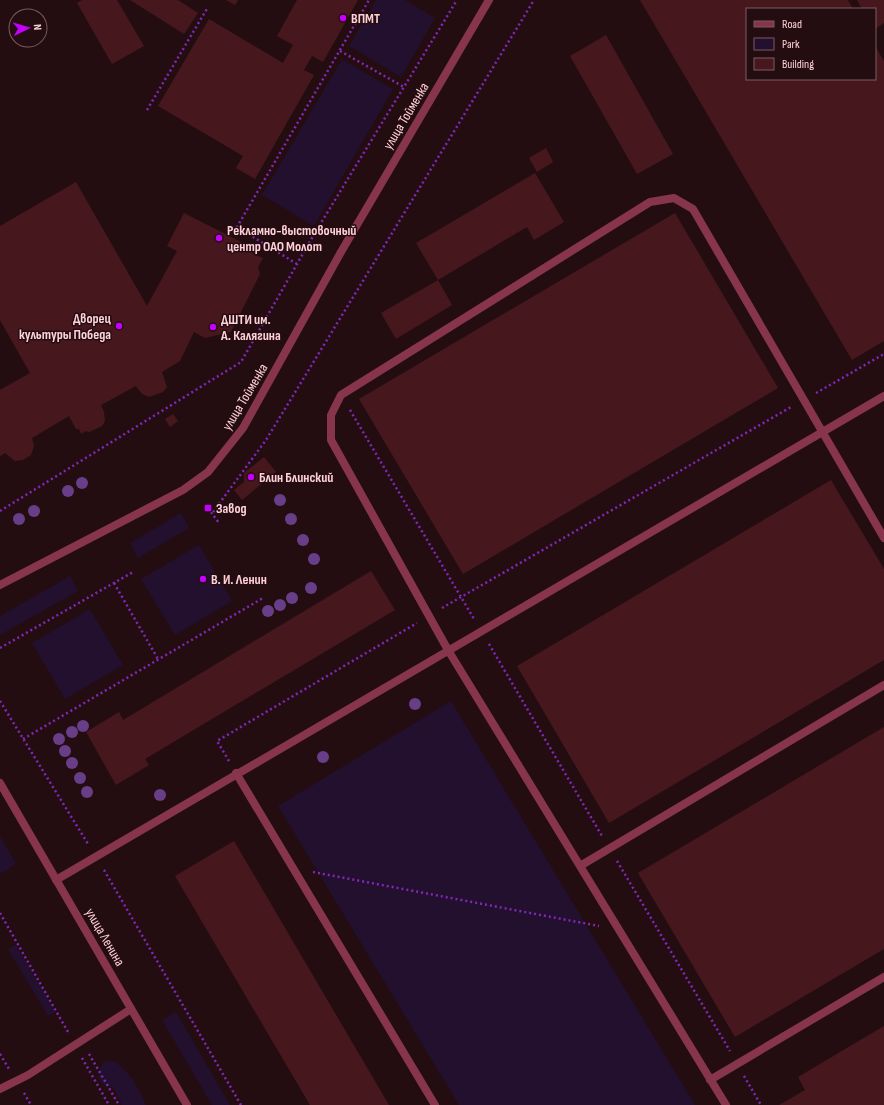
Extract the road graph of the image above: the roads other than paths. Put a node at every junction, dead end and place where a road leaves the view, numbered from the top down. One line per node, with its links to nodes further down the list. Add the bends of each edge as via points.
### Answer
1 (489, 0): 5 (street, улица Тойменка, via 341,252 259,401 227,451 208,472 183,490)
2 (884, 396): 3 (street)
3 (823, 430): 4 (street); 6 (street); 6 (street, via 693,209 674,198 650,202 341,395 331,415 331,440)
4 (884, 538)
5 (0, 586)
6 (448, 650): 8 (street); 10 (street)
7 (884, 685): 10 (street)
8 (236, 774): 11 (street); 17 (street)
9 (0, 782): 11 (street, улица Ленина)
10 (580, 866): 14 (street)
11 (56, 880): 13 (street, улица Ленина)
12 (884, 977): 14 (street)
13 (131, 1009): 15 (street, via 17,1082); 16 (street, улица Ленина)
14 (710, 1080): 18 (street)
15 (0, 1089)
16 (186, 1105)
17 (435, 1105)
18 (726, 1105)

